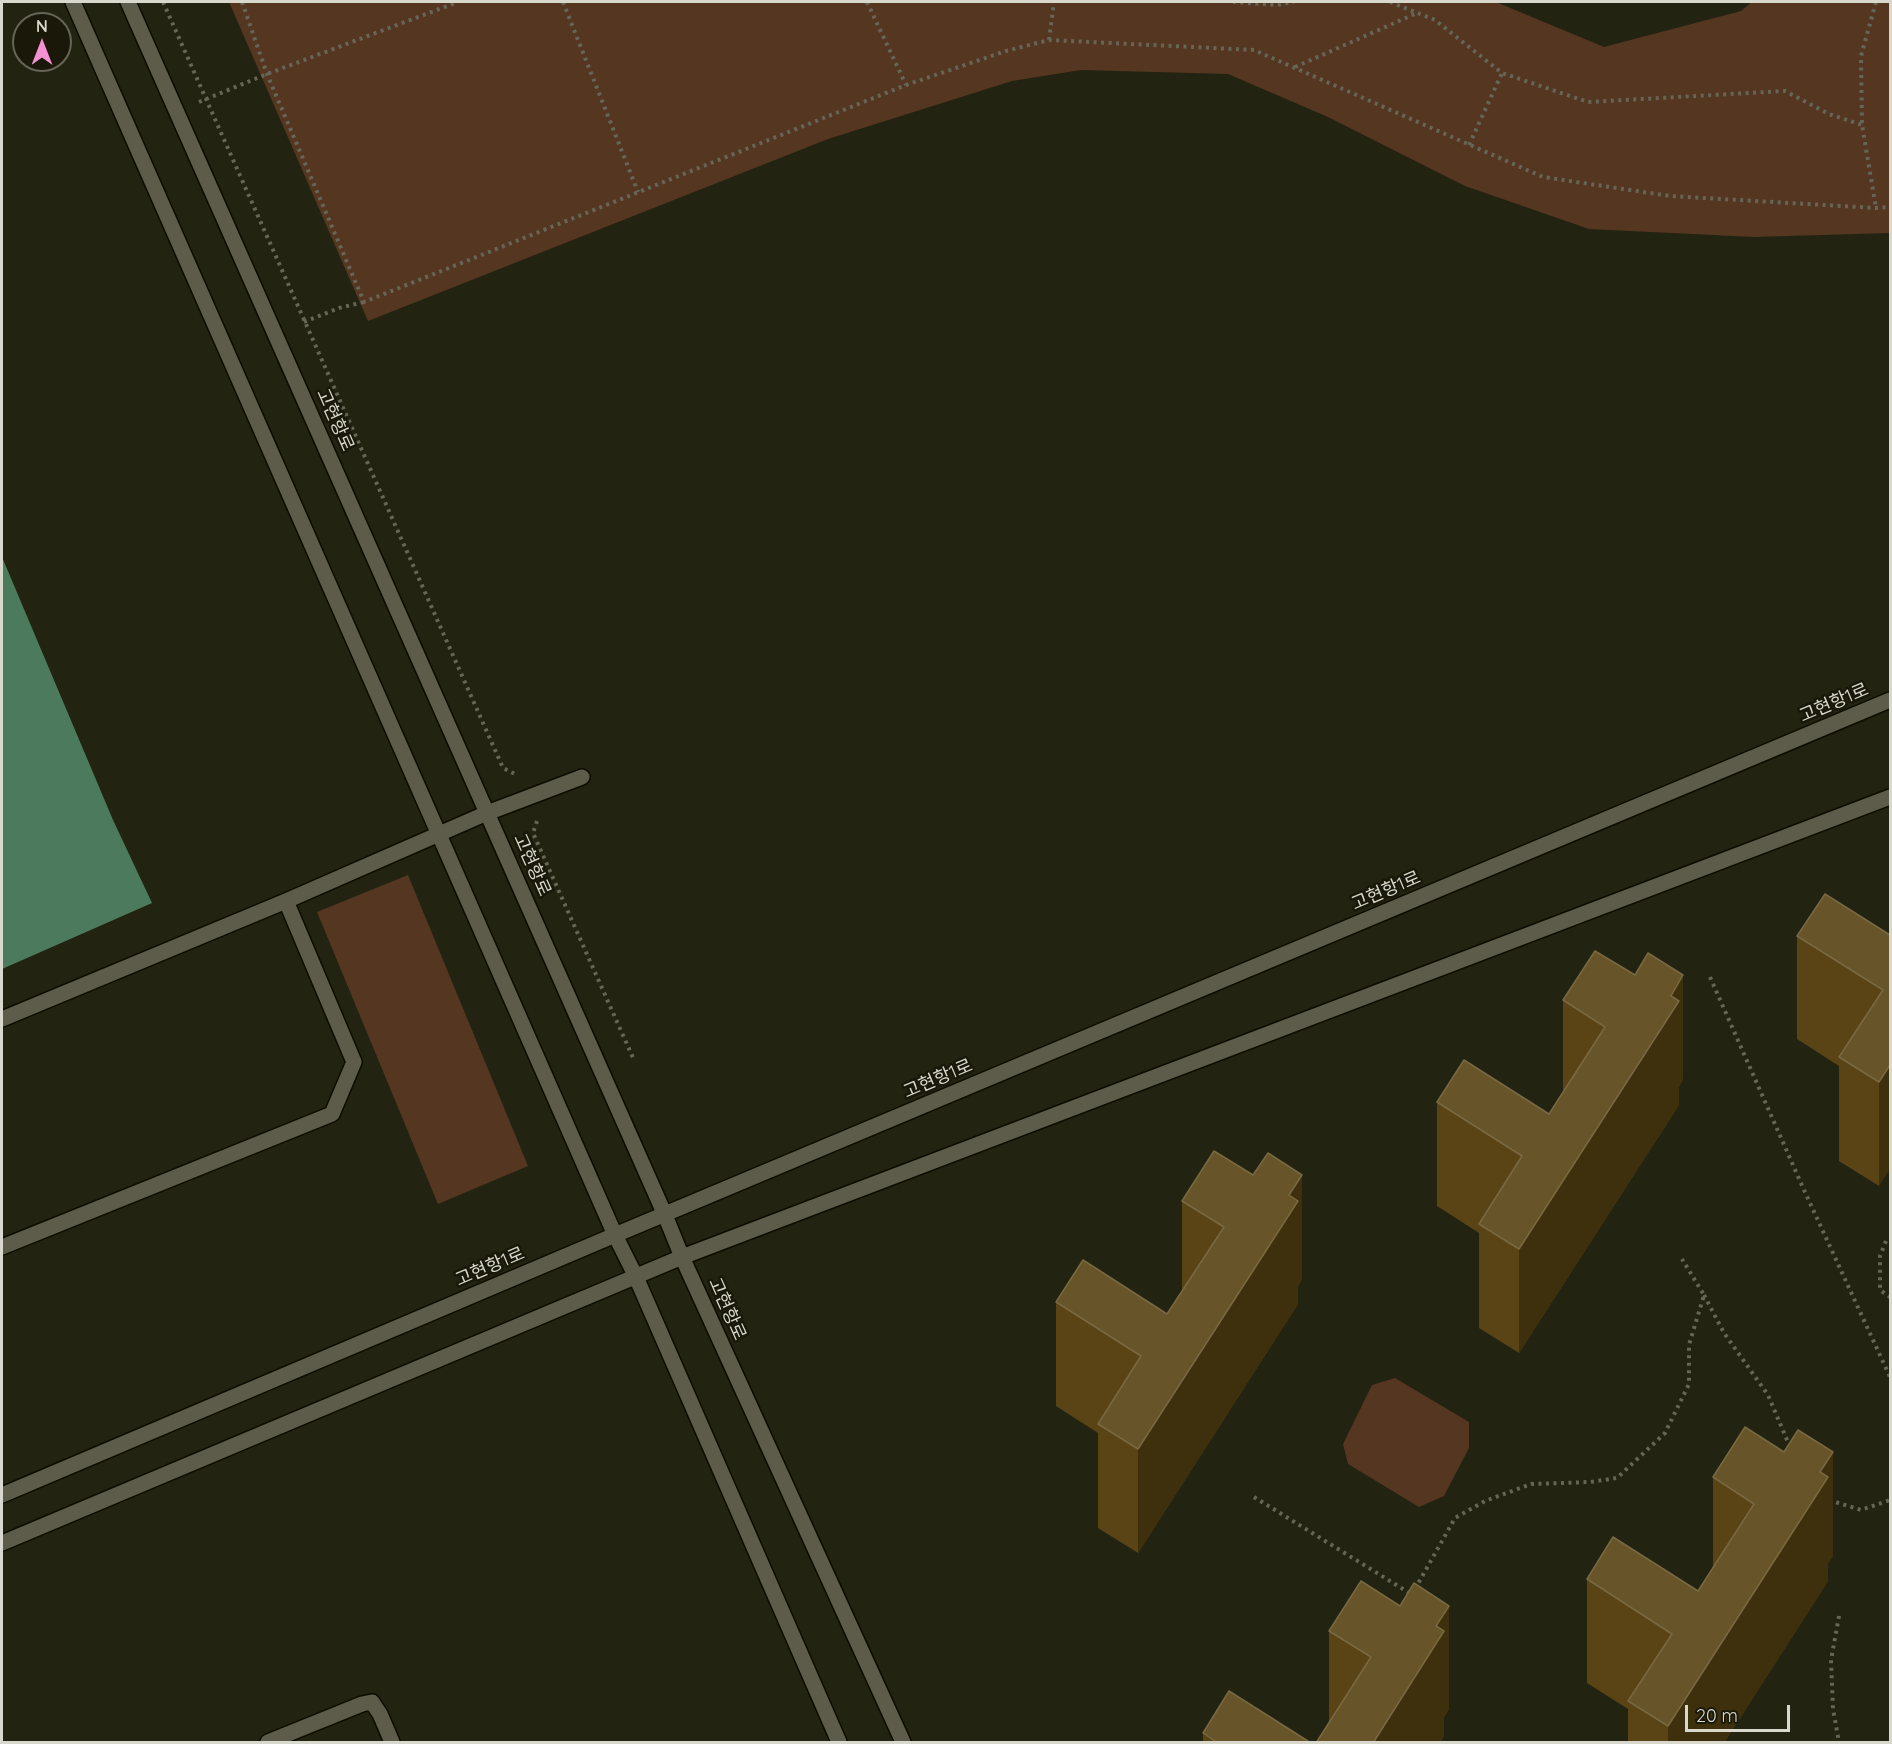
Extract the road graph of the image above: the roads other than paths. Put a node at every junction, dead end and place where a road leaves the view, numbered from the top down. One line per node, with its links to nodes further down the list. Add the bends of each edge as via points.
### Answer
1 (72, 2): 7 (street)
2 (128, 2): 6 (street, 고현항로)
3 (1890, 700): 10 (street, 고현항1로)
4 (582, 777): 6 (street)
5 (1890, 797): 13 (street)
6 (487, 813): 7 (street); 10 (street, 고현항로)
7 (439, 834): 8 (street); 11 (street)
8 (286, 901): 9 (street); 12 (street, via 354,1062 332,1114)
9 (2, 1019)
10 (665, 1215): 11 (street, 고현항1로); 13 (street, 고현항로)
11 (615, 1235): 14 (street); 15 (street, 고현항1로)
12 (2, 1247)
13 (682, 1257): 14 (street); 20 (street, 고현항로)
14 (636, 1276): 16 (street); 19 (street)
15 (2, 1495)
16 (2, 1543)
17 (268, 1743): 18 (street, via 372,1702)
18 (392, 1743)
19 (839, 1743)
20 (903, 1743)

